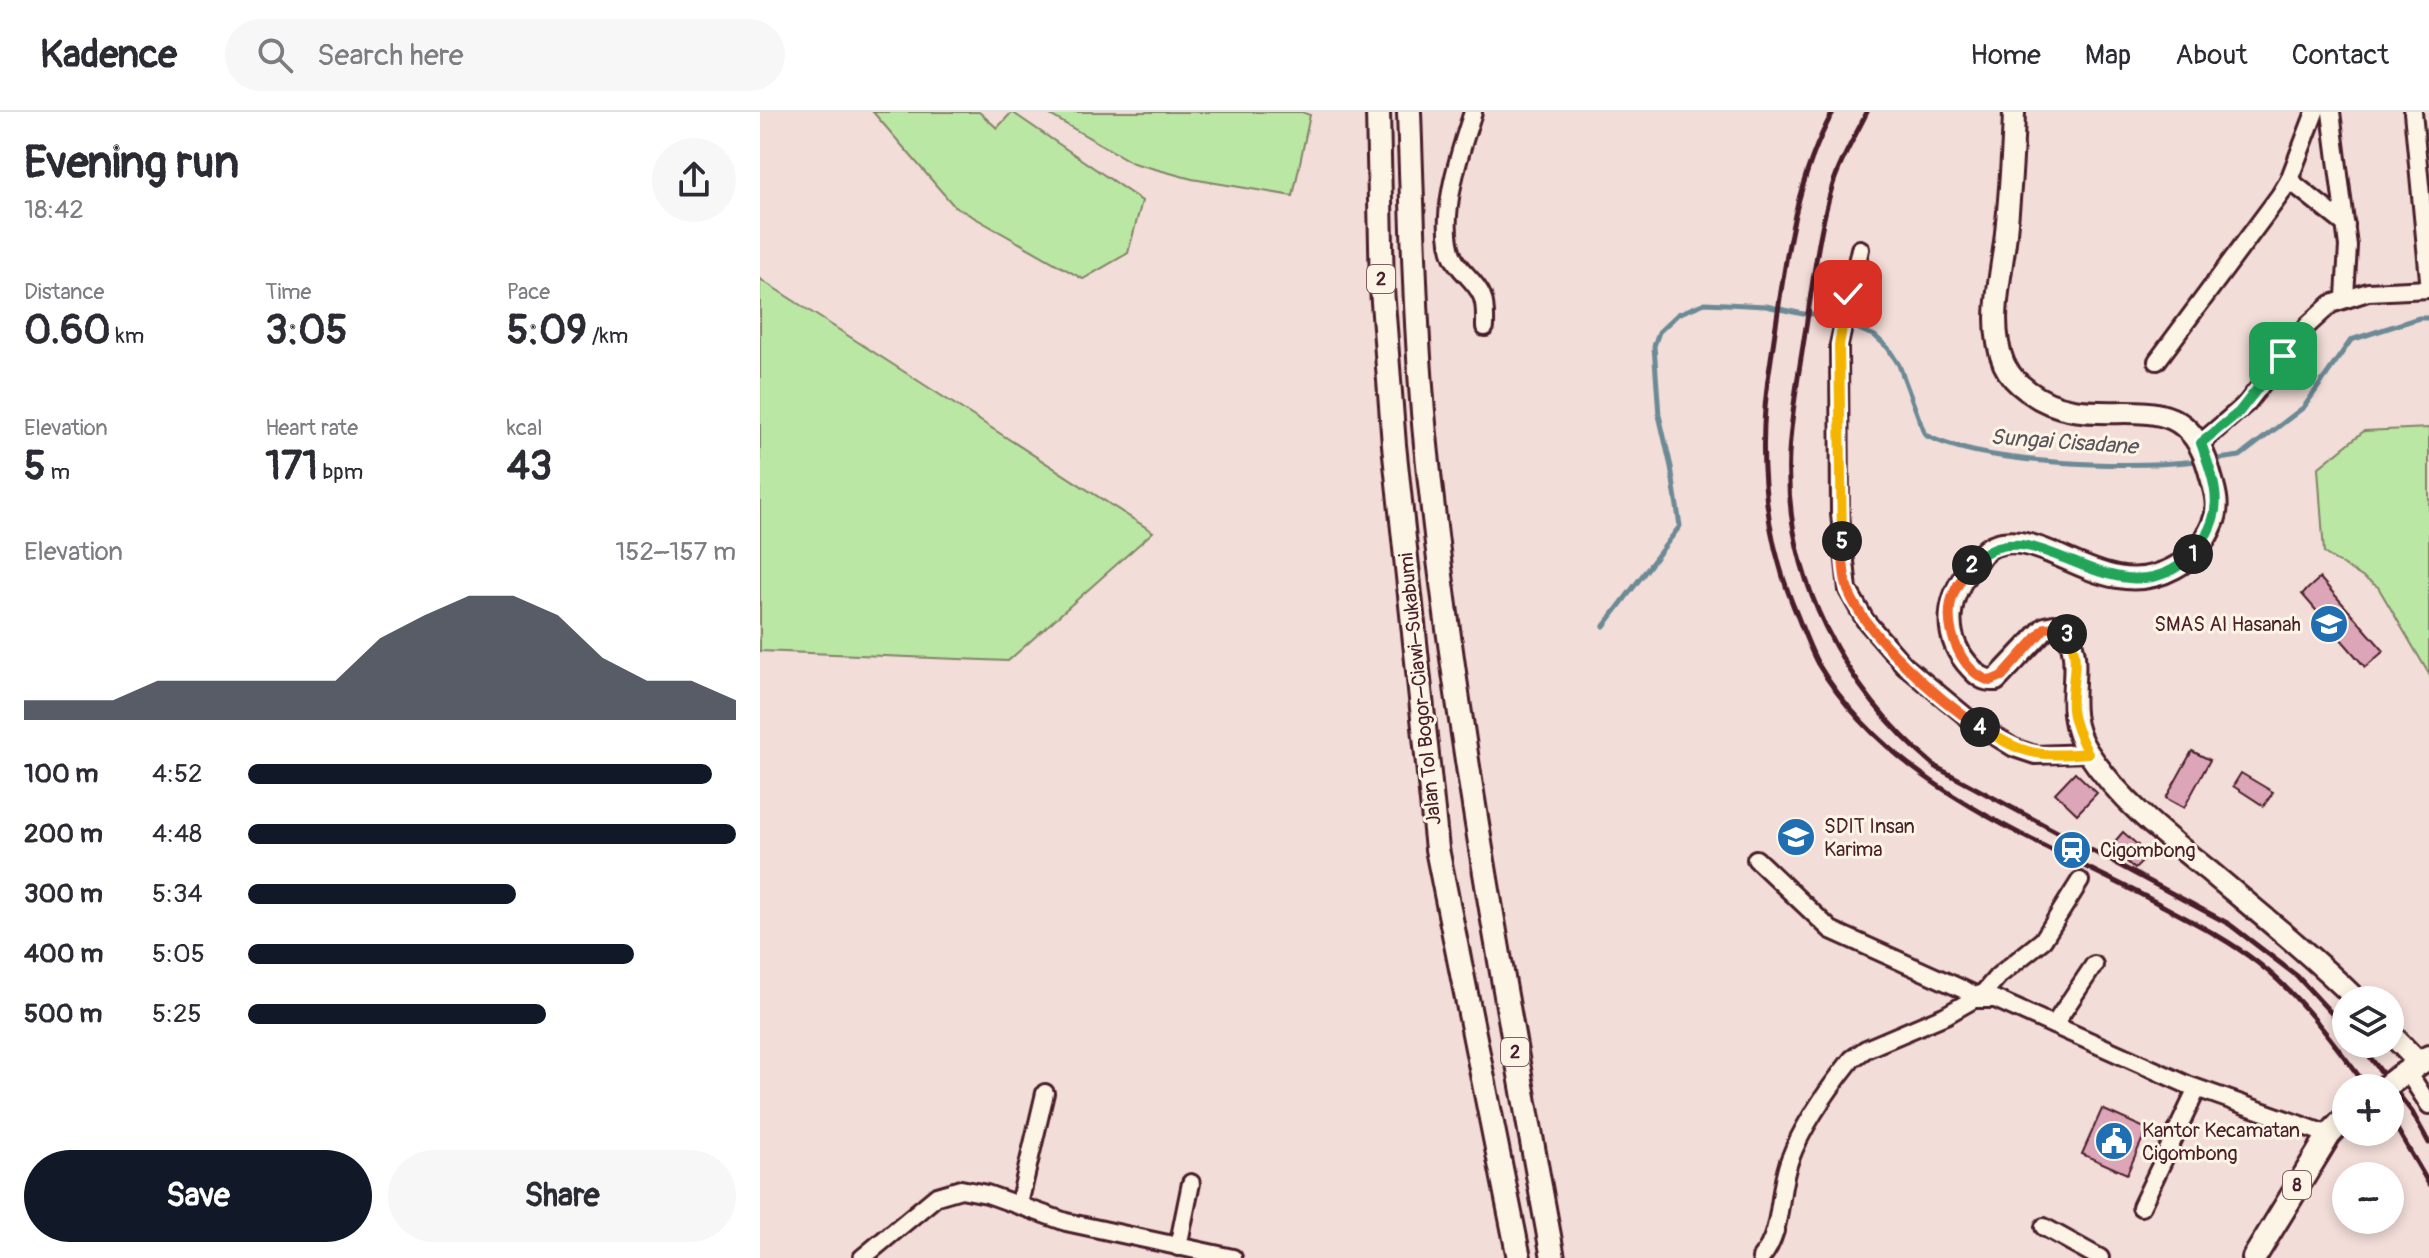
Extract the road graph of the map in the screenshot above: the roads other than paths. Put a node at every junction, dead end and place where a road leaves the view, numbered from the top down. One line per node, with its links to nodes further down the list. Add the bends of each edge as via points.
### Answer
1 (1378, 112): 37 (highway, Jalan Tol Bogor–Ciawi–Sukabumi / 2, via 1382,289 1394,445 1437,849)
2 (1409, 112): 38 (highway, Jalan Tol Bogor–Ciawi–Sukabumi / 2, via 1426,443 1452,660 1478,845)
3 (1473, 112): 14 (street, via 1455,167 1450,246 1454,260 1483,297)
4 (2014, 112): 16 (main road, via 1996,313 2000,352 2009,373 2031,394 2057,407 2172,418 2191,430)
5 (2315, 112): 8 (street)
6 (2331, 112): 9 (street)
7 (2413, 112): 11 (street)
8 (2289, 180): 9 (street); 15 (street)
9 (2346, 225): 13 (street)
10 (1860, 249): 17 (street, via 1839,345 1848,590 1865,620 1904,665 1974,723 2035,755)
11 (2429, 279)
12 (2429, 289): 13 (street)
13 (2345, 297): 16 (street, via 2320,312)
14 (1485, 327)
15 (2157, 361)
16 (2203, 449): 17 (main road, via 2216,495 2214,522 2185,562 2156,576 2113,576 2009,543 1984,552 1955,591 1952,635 1964,661 1984,679 2002,676 2045,628 2059,627 2068,635 2075,652 2073,719)
17 (2088, 753): 21 (main road, via 2154,826)
18 (1756, 859): 22 (street, via 1831,930)
19 (2080, 881): 22 (street, via 2043,940)
20 (2094, 965): 23 (street)
21 (2342, 986)
22 (1980, 997): 23 (street); 39 (street, via 1852,1059 1789,1160 1774,1236)
23 (2054, 1025): 25 (street)
24 (2407, 1072): 27 (street)
25 (2197, 1089): 29 (street); 32 (street)
26 (1045, 1093): 31 (street)
27 (2429, 1105)
28 (2332, 1132): 29 (highway, 8)
29 (2329, 1135): 41 (highway, 8)
30 (1191, 1183): 34 (street)
31 (1019, 1204): 34 (street, via 1066,1222); 35 (street, via 971,1190 944,1192)
32 (2141, 1207)
33 (2044, 1227): 40 (street)
34 (1188, 1252): 36 (street)
35 (862, 1258)
36 (1233, 1258)
37 (1519, 1258)
38 (1553, 1258)
39 (1761, 1258)
40 (2100, 1258)
41 (2254, 1258)

